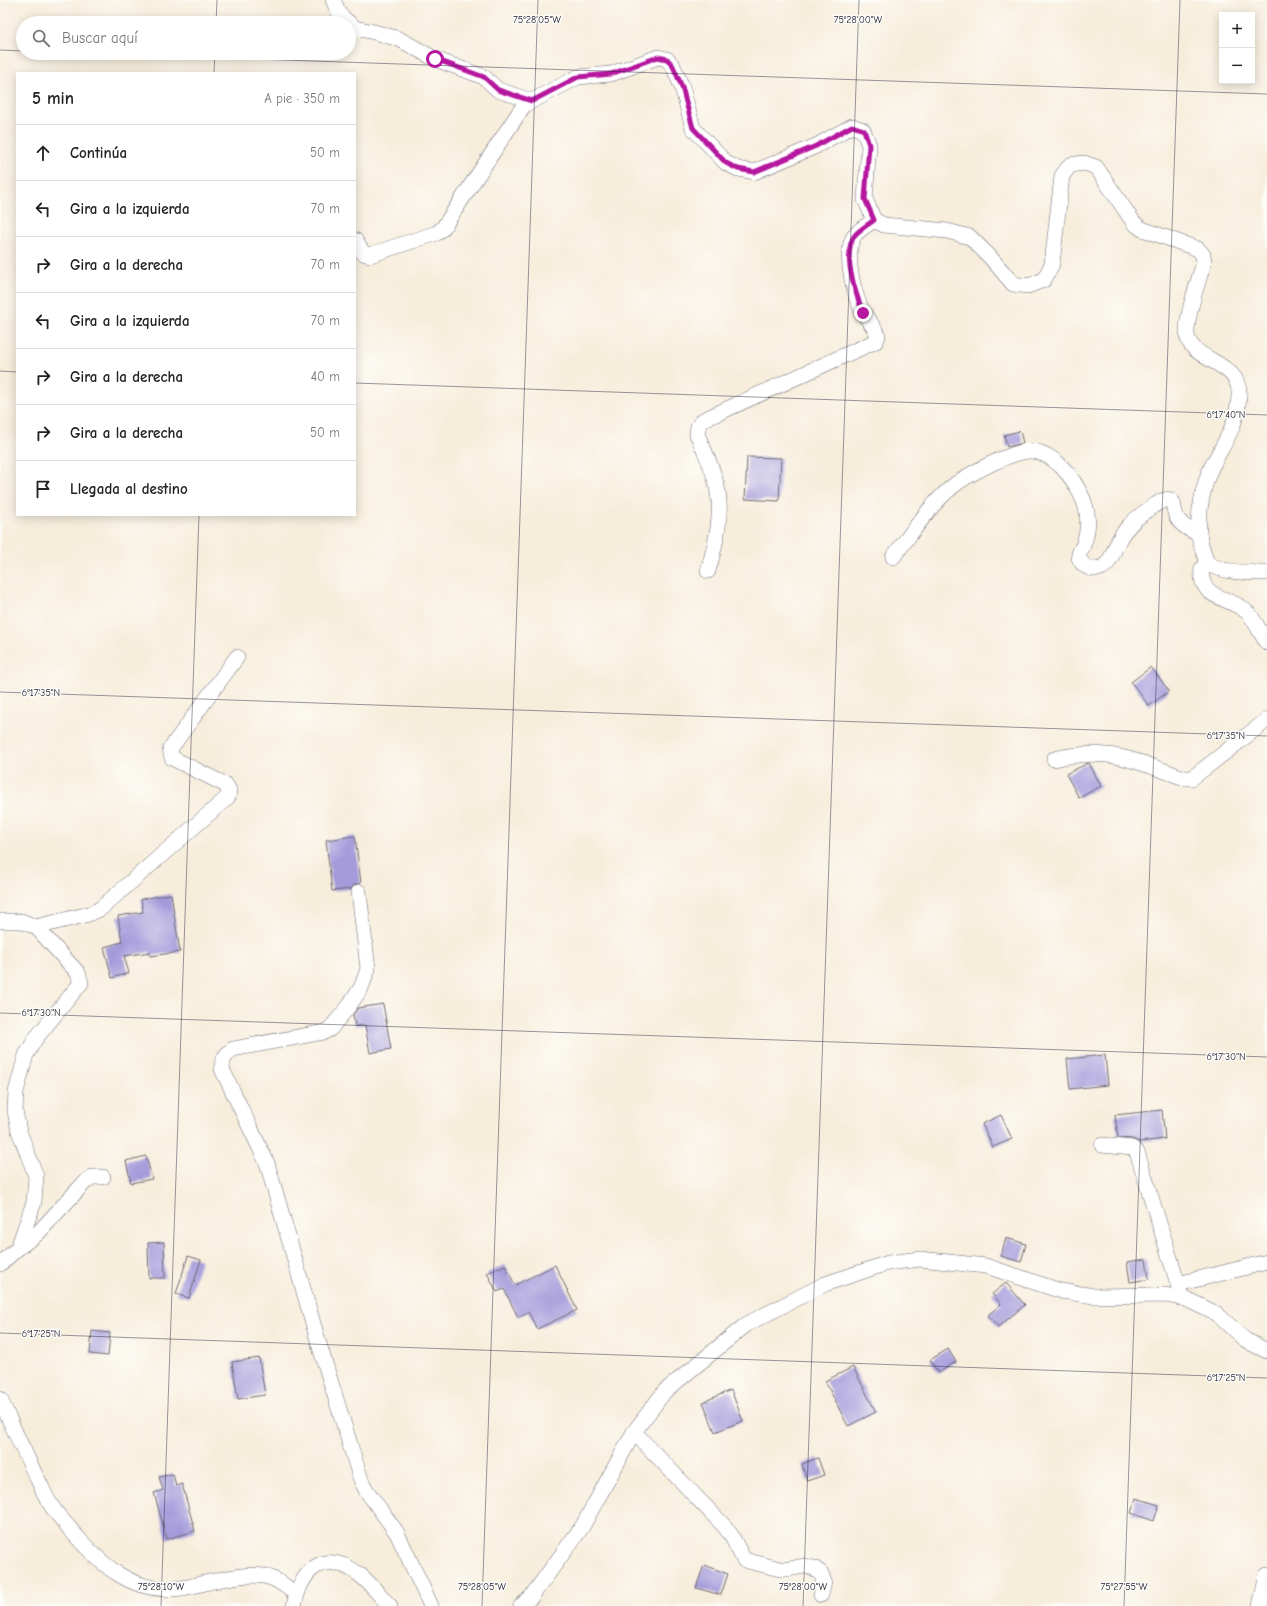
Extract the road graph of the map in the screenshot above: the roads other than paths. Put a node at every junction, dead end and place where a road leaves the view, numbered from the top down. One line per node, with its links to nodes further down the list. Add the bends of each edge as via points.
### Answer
1 (333, 0): 2 (street)
2 (341, 16)
3 (356, 28): 4 (street, via 399,38 435,59 484,77 498,90)
4 (532, 101): 5 (street, via 578,77 611,74 658,57 667,59 682,87 693,128 726,163 738,169 754,172 816,146 852,126 864,130 869,145 865,199); 6 (street, via 524,105 440,231 370,255 363,253)
5 (874, 220): 7 (street, via 884,225 947,231 970,237 1013,284 1028,286 1044,280 1052,264 1062,176 1070,166 1084,163 1096,167 1134,223 1142,229 1198,249 1204,262 1187,333 1190,343 1197,350 1233,374 1240,395 1236,418 1206,479 1200,508); 10 (street, via 854,236 849,258 856,292 863,313 876,329 876,341 703,420 698,426 697,434 717,483 720,507 717,536)
6 (356, 242)
7 (1199, 534): 8 (street, via 1180,521 1175,512 1174,502 1164,500 1130,524 1107,564 1091,569 1080,560 1079,554 1088,523 1088,512 1080,492 1068,475 1050,458 1029,451 984,467 952,487); 9 (street)
8 (893, 557)
9 (1207, 563): 11 (street, via 1215,568 1231,571); 12 (street, via 1201,574 1205,588 1239,606 1248,614)
10 (708, 571)
11 (1267, 572)
12 (1267, 643)
13 (237, 657): 18 (street, via 170,749 172,758 226,785 229,790 228,797 100,909)
14 (1267, 720): 15 (street, via 1192,778 1107,755 1073,755)
15 (1054, 759)
16 (359, 892): 33 (street, via 368,969 361,988 349,1006 330,1029 324,1032 234,1049 222,1060 222,1069 267,1163 361,1480 397,1533)
17 (0, 921): 18 (street, via 21,921)
18 (36, 927): 21 (street, via 78,973 81,983 26,1054 16,1092 15,1111 19,1131 36,1176 34,1202)
19 (1102, 1144): 24 (street, via 1132,1148 1136,1152)
20 (103, 1177): 21 (street, via 92,1177 85,1182 37,1234)
21 (18, 1248): 23 (street)
22 (1267, 1262): 24 (street)
23 (0, 1264)
24 (1180, 1291): 25 (street, via 1217,1314 1245,1340); 27 (street, via 1165,1295 1094,1296 1061,1291 986,1266 920,1259 888,1263 826,1284 747,1324 665,1391)
25 (1267, 1351)
26 (0, 1399): 30 (street, via 51,1505 80,1540 115,1573 135,1584 157,1589 180,1588 247,1576 270,1577 279,1582)
27 (634, 1432): 29 (street, via 725,1527 744,1560 780,1569 804,1566 814,1568 821,1573 824,1582); 31 (street, via 582,1527)
28 (1267, 1575): 34 (street)
29 (821, 1595)
30 (295, 1600): 32 (street, via 309,1571 322,1563 337,1562 360,1575)
31 (528, 1603)
32 (390, 1606)
33 (430, 1606)
34 (1260, 1606)

